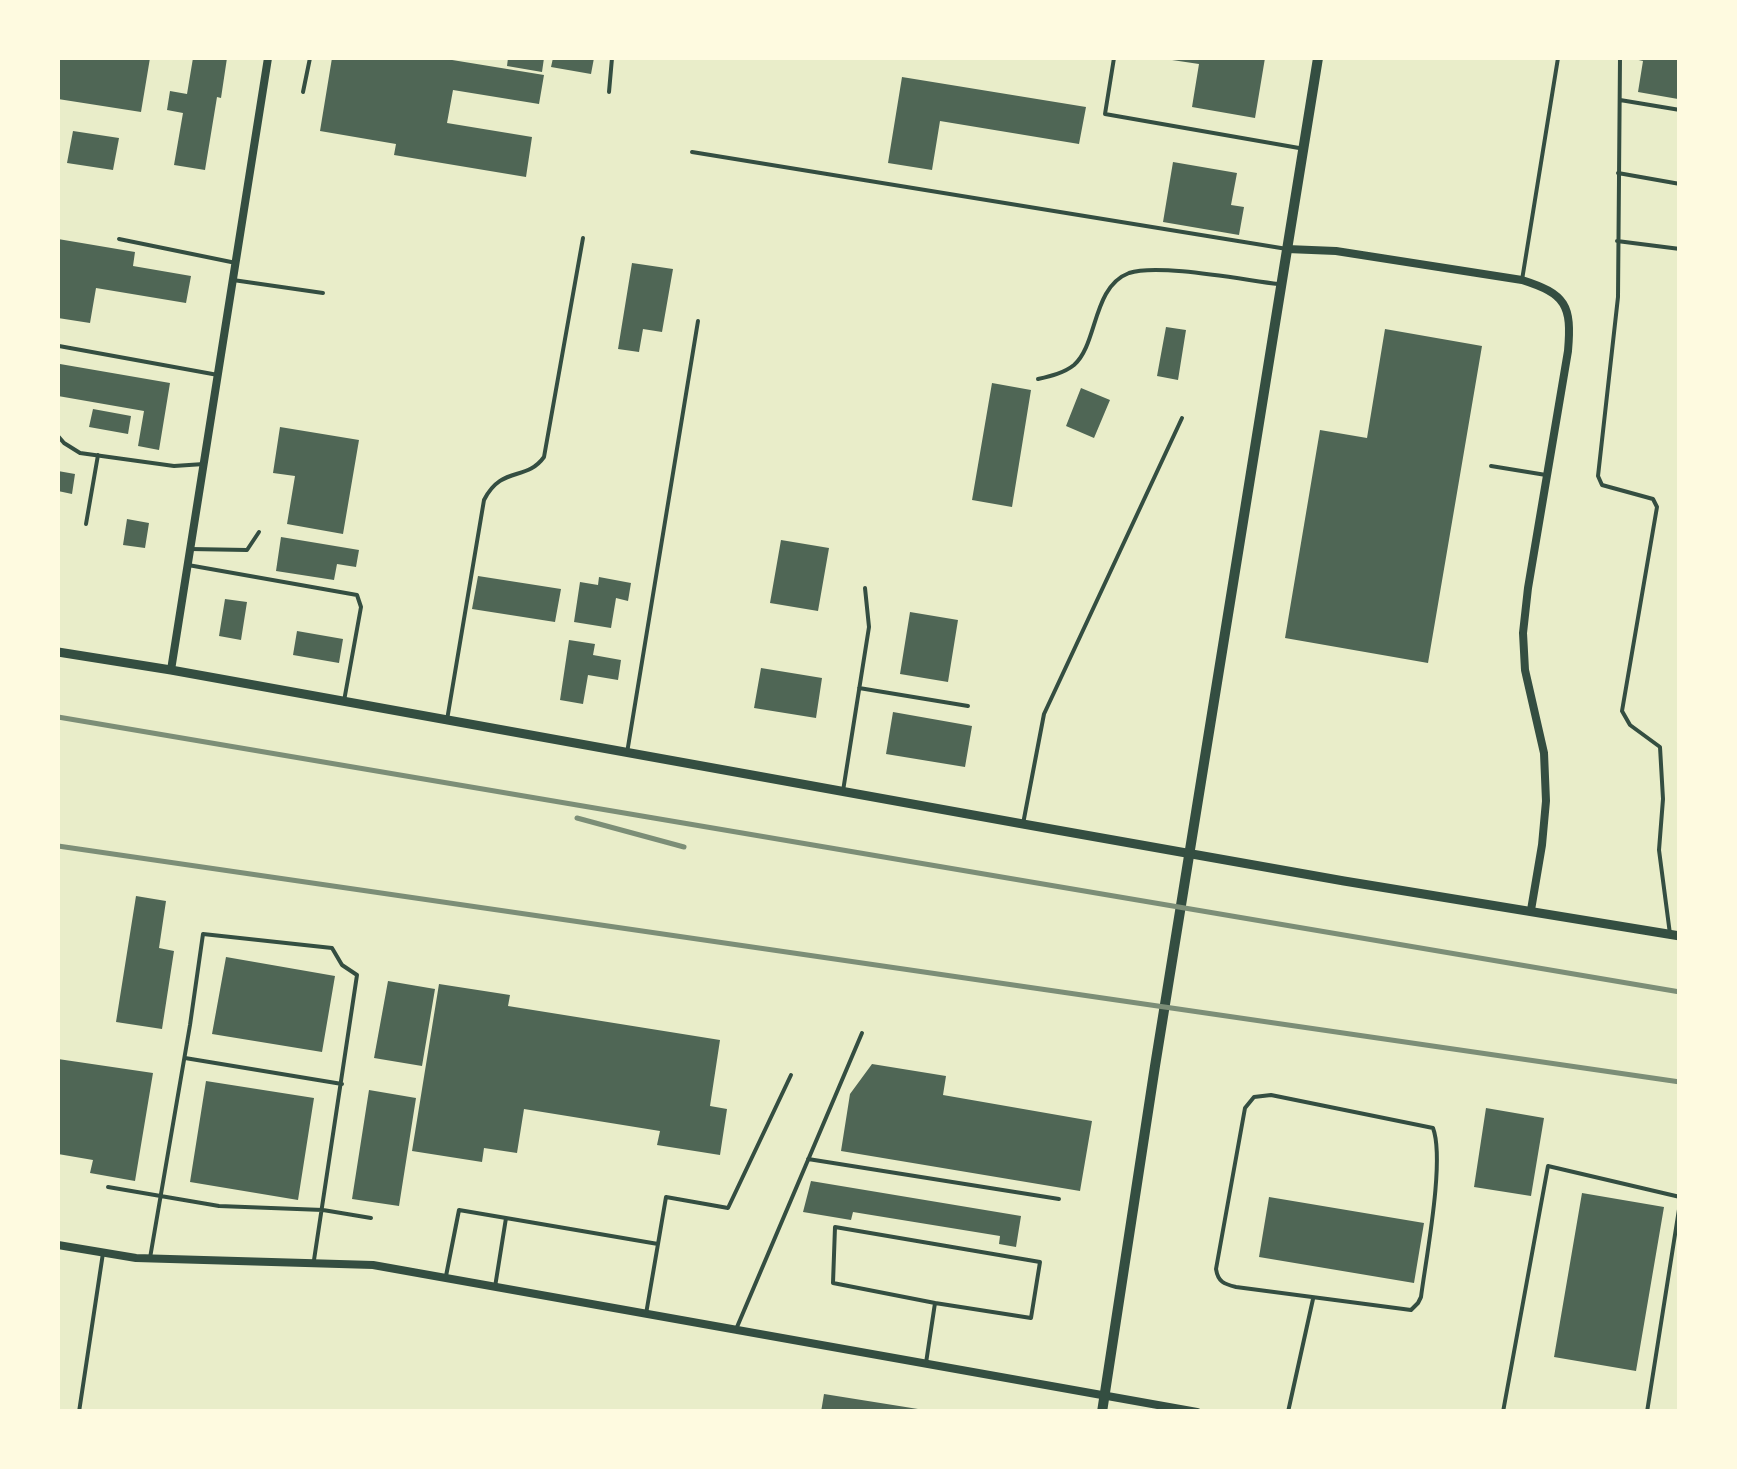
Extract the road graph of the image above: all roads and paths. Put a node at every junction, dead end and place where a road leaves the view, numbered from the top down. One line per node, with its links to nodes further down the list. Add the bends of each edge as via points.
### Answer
1 (268, 58): 21 (street)
2 (310, 58): 8 (lane)
3 (612, 58): 9 (lane)
4 (1114, 58): 12 (lane, via 1105,114)
5 (1318, 58): 12 (main road)
6 (1558, 58): 23 (lane)
7 (1620, 58): 10 (lane)
8 (304, 92)
9 (609, 92)
10 (1619, 100): 11 (lane); 14 (lane)
11 (1680, 110)
12 (1304, 148): 19 (main road)
13 (692, 152): 19 (lane)
14 (1618, 173): 15 (lane); 18 (lane)
15 (1679, 183)
16 (119, 238): 21 (lane)
17 (582, 238): 46 (lane, via 544,457 537,467 490,486 484,500)
18 (1617, 241): 20 (lane); 51 (lane, via 1618,297 1598,476 1602,485 1653,499 1657,507 1622,711 1660,747 1659,850)
19 (1287, 249): 23 (street); 24 (main road)
20 (1680, 250)
21 (236, 262): 22 (street)
22 (233, 280): 25 (lane); 28 (street)
23 (1522, 280): 35 (street, via 1564,303 1570,324)
24 (1282, 284): 29 (lane, via 1132,272 1115,280 1104,298 1080,358 1056,376); 76 (main road)
25 (323, 293)
26 (698, 322): 47 (lane)
27 (59, 346): 28 (lane)
28 (218, 375): 33 (street)
29 (1038, 379)
30 (1182, 418): 49 (lane, via 1044,714)
31 (58, 436): 32 (lane, via 80,453)
32 (98, 455): 33 (lane); 36 (lane)
33 (204, 464): 38 (street)
34 (1491, 466): 35 (lane)
35 (1547, 475): 50 (street, via 1523,632 1546,800)
36 (86, 524)
37 (260, 532): 38 (lane, via 247,550)
38 (190, 549): 39 (street)
39 (188, 565): 42 (street); 44 (lane, via 358,595)
40 (864, 588): 43 (lane, via 869,627)
41 (58, 652): 42 (street)
42 (171, 670): 44 (street)
43 (859, 688): 45 (lane); 48 (lane)
44 (344, 701): 46 (street)
45 (968, 706)
46 (448, 720): 47 (street)
47 (627, 753): 48 (street)
48 (843, 792): 49 (street)
49 (1024, 824): 50 (street)
50 (1531, 910): 51 (street)
51 (1675, 935)
52 (862, 1033): 56 (lane)
53 (185, 1058): 55 (lane); 55 (lane, via 203,934 332,948 358,975); 58 (lane)
54 (791, 1075): 65 (lane, via 728,1208 666,1197)
55 (342, 1084): 61 (lane)
56 (808, 1159): 59 (lane); 74 (lane)
57 (108, 1187): 58 (lane)
58 (161, 1196): 61 (lane); 67 (lane)
59 (1060, 1199)
60 (1680, 1200): 81 (lane, via 1548,1166); 82 (lane)
61 (322, 1210): 62 (lane); 68 (lane)
62 (370, 1218)
63 (506, 1218): 65 (lane); 69 (lane, via 459,1210); 70 (lane)
64 (58, 1244): 66 (street)
65 (658, 1244): 73 (lane)
66 (104, 1252): 67 (street); 77 (lane)
67 (150, 1258): 68 (street)
68 (314, 1264): 69 (street)
69 (445, 1278): 70 (street)
70 (494, 1287): 73 (street)
71 (1313, 1298): 71 (lane, via 1218,1278 1242,1122 1254,1097 1288,1098 1435,1132 1436,1174 1418,1303 1406,1311); 80 (lane)
72 (935, 1303): 72 (lane, via 1031,1318 1040,1262 835,1226 832,1282); 75 (lane)
73 (646, 1314): 74 (street)
74 (736, 1330): 75 (street)
75 (926, 1364): 76 (street)
76 (1104, 1395): 78 (main road); 79 (street)
77 (79, 1412)
78 (1102, 1412)
79 (1197, 1412)
80 (1288, 1412)
81 (1502, 1412)
82 (1646, 1412)

